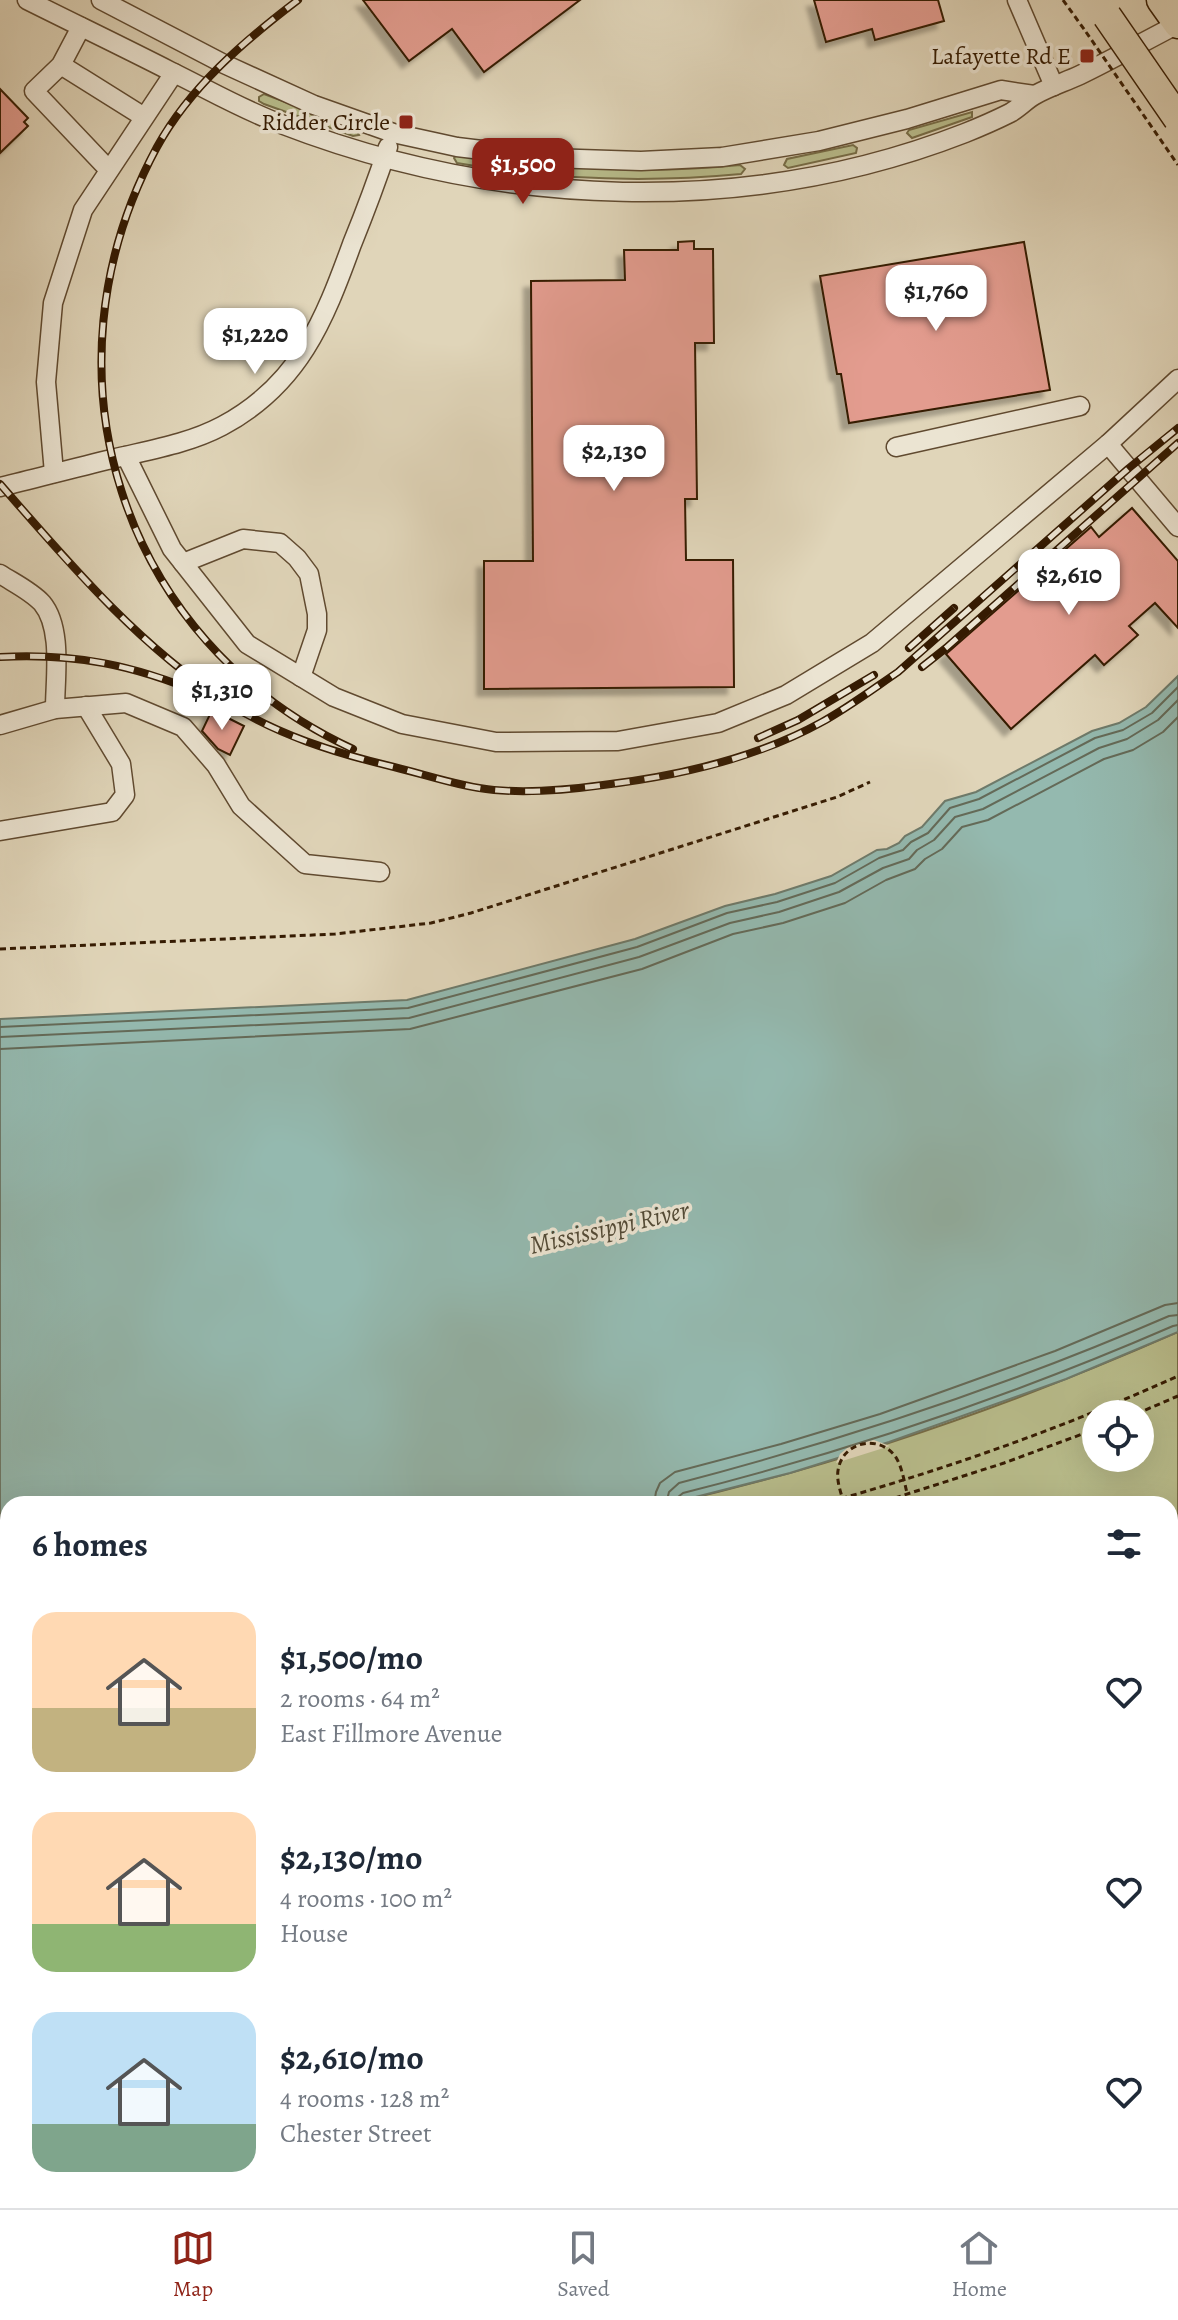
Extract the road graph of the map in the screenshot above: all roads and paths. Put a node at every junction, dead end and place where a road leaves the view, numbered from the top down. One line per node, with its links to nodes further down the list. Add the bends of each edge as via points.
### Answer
1 (27, 0): 10 (street)
2 (101, 0): 17 (street, via 314,105)
3 (1017, 0): 13 (street)
4 (1063, 0): 8 (path)
5 (1161, 0): 9 (highway)
6 (1170, 0): 7 (highway)
7 (1178, 14)
8 (1096, 16): 16 (highway, bridge); 19 (path, bridge)
9 (1178, 24): 13 (street)
10 (81, 27): 11 (street); 12 (street)
11 (61, 65): 15 (street); 20 (street, via 34,91)
12 (174, 73): 15 (street); 18 (street, via 278,123)
13 (1054, 86): 14 (street)
14 (1034, 95): 17 (street, via 1001,90 819,141 722,157 549,158); 18 (street, via 966,133 903,154 742,186 658,193 569,190 496,182)
15 (144, 117): 20 (street)
16 (1178, 119)
17 (393, 133): 18 (street)
18 (385, 158): 25 (street, via 324,316 282,380 255,406 222,426)
19 (1178, 165)
20 (109, 170): 26 (street, via 83,210 53,303 46,382)
21 (1178, 379): 23 (street)
22 (1080, 406): 24 (street)
23 (1108, 444): 28 (street); 31 (street, via 872,643 786,695 718,723 618,741 496,742 402,724 334,697)
24 (896, 447)
25 (126, 456): 26 (street); 29 (street)
26 (54, 473): 27 (street)
27 (0, 487)
28 (1178, 527)
29 (183, 563): 31 (street, via 247,644); 31 (street, via 243,539 280,543 297,558 309,574 317,614)
30 (0, 574): 33 (street, via 36,598 49,614 56,640)
31 (301, 677)
32 (86, 706): 33 (street); 36 (street, via 121,764 125,795 112,812); 37 (street, via 126,703 183,727 216,765 241,806 305,864)
33 (55, 709): 34 (street)
34 (0, 725)
35 (870, 782): 38 (path, via 837,797 431,923 335,934)
36 (0, 831)
37 (380, 872)
38 (0, 949)
39 (1178, 1376): 43 (path, via 1010,1445)
40 (1178, 1396): 41 (path)
41 (1154, 1406)
42 (1082, 1434): 44 (path)
43 (903, 1480): 44 (path); 45 (path, via 896,1458 886,1448 860,1445 840,1462); 46 (path)
44 (908, 1494): 47 (path)
45 (842, 1496)
46 (850, 1496)
47 (902, 1496)

